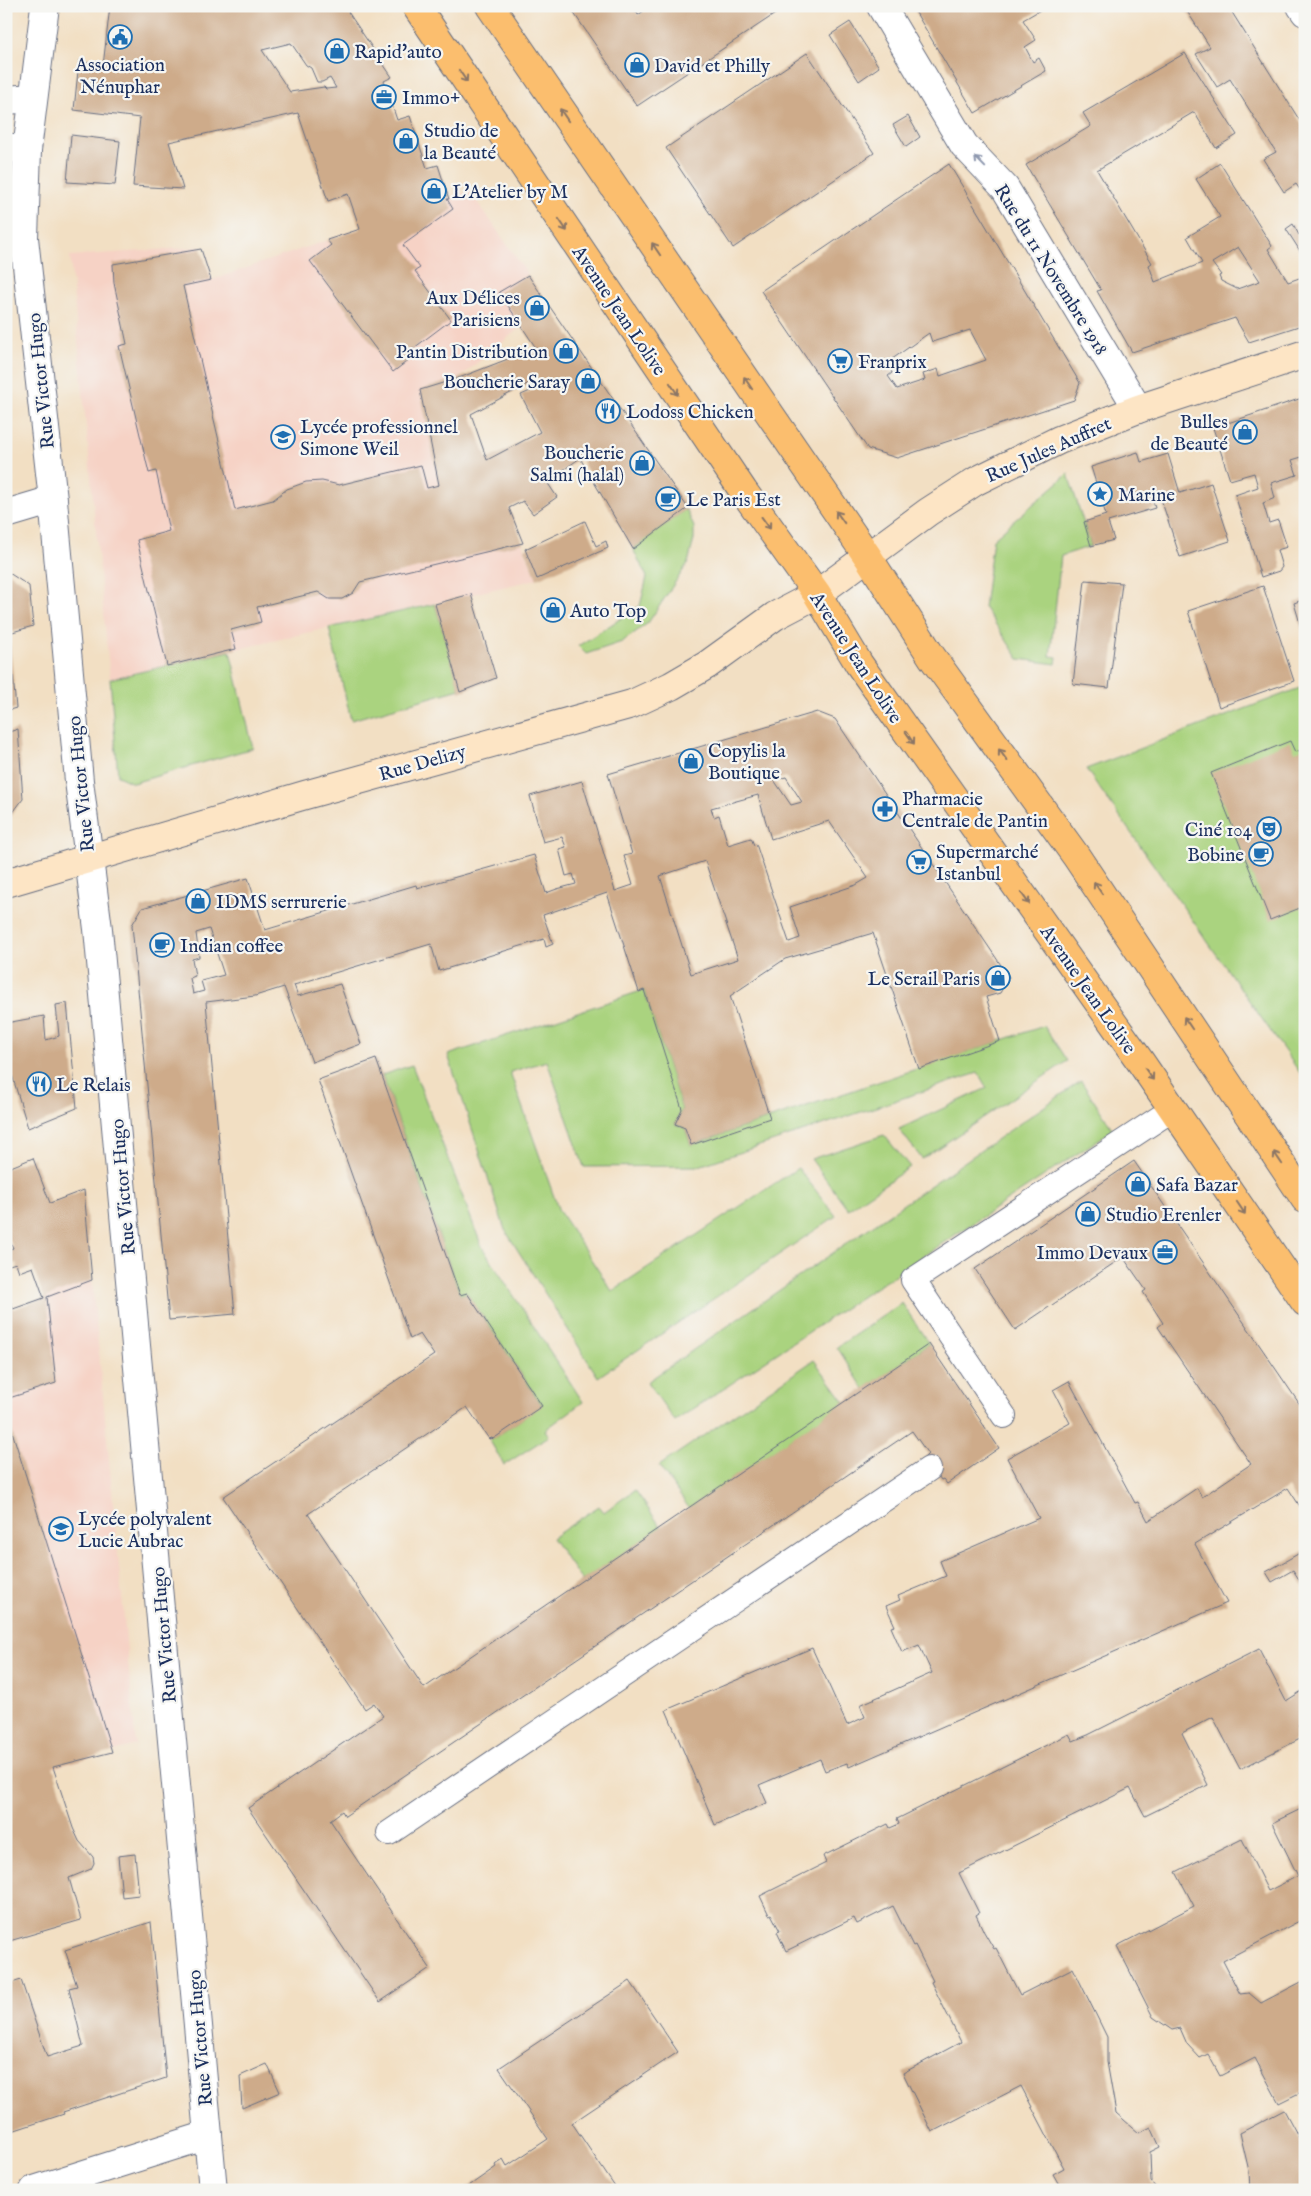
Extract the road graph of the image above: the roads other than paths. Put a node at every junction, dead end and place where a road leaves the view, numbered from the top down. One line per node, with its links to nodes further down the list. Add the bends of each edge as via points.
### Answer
1 (45, 6): 7 (street, Rue Victor Hugo)
2 (416, 6): 15 (main road, Avenue Jean Lolive, one-way to 15)
3 (490, 6): 14 (main road, one-way to 3)
4 (881, 6): 11 (street, Rue du 11 Novembre 1918, one-way to 4, via 1005,188 964,145)
5 (1301, 6): 6 (street)
6 (1305, 12)
7 (33, 98): 8 (street); 9 (street, Rue Victor Hugo)
8 (6, 100)
9 (17, 148): 12 (street, Rue Victor Hugo)
10 (1305, 354): 11 (main road, Rue Jules Auffret)
11 (1138, 409): 14 (main road, Rue Jules Auffret, via 1059,440 976,481)
12 (53, 500): 13 (street); 16 (street, Rue Victor Hugo)
13 (6, 514)
14 (868, 557): 15 (main road, Rue Jules Auffret); 19 (main road, one-way to 14, via 1076,856 932,657)
15 (816, 594): 16 (main road, Rue Delizy, via 775,616 707,666 632,704); 18 (main road, Avenue Jean Lolive, one-way to 18, via 858,664)
16 (88, 858): 17 (main road, Rue Delizy); 24 (street, Rue Victor Hugo, via 98,929)
17 (6, 883)
18 (1173, 1109): 20 (main road, Avenue Jean Lolive, one-way to 20); 21 (lane, via 913,1280)
19 (1305, 1199)
20 (1305, 1302)
21 (1004, 1416)
22 (929, 1469): 23 (lane)
23 (389, 1833)
24 (208, 2135): 25 (street); 26 (street, Rue Victor Hugo)
25 (34, 2190)
26 (213, 2190)

